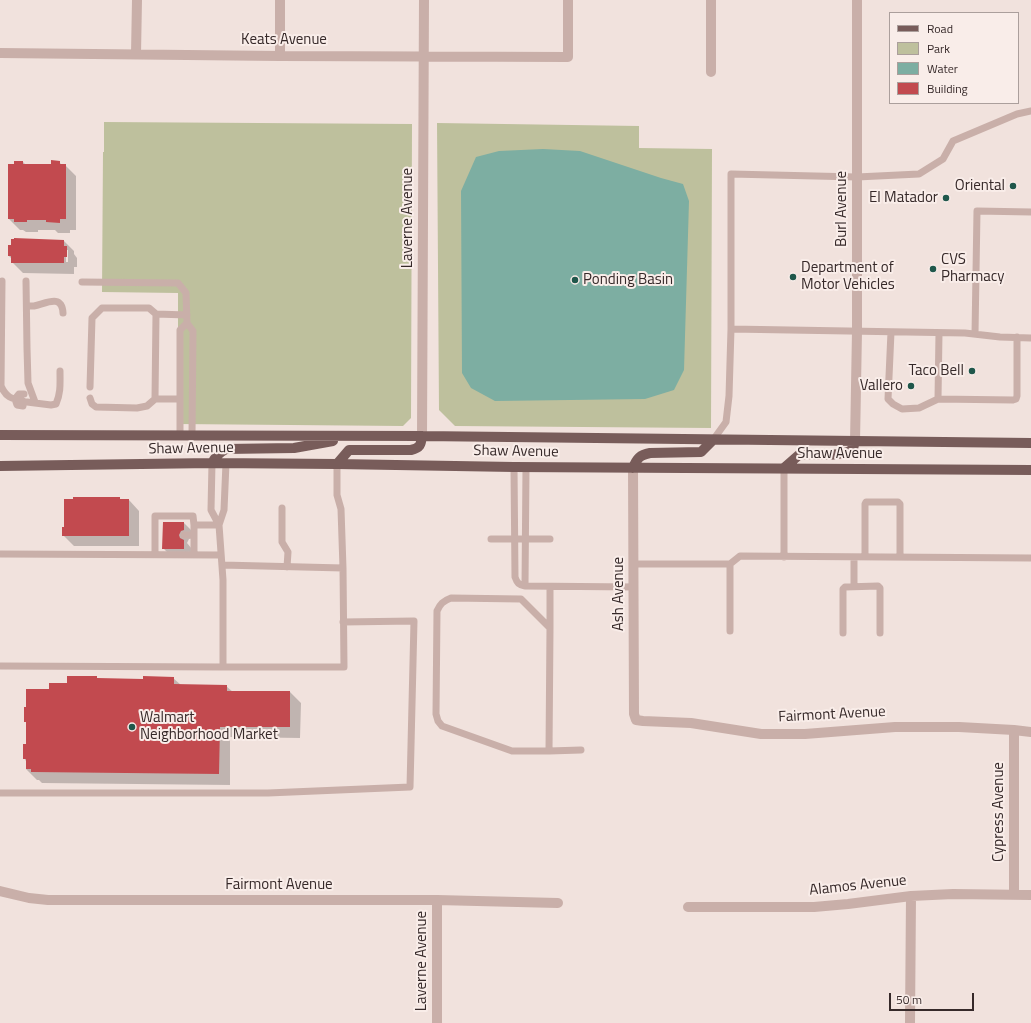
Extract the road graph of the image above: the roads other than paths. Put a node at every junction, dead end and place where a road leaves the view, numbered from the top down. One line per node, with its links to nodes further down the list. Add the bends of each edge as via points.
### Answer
1 (136, 0): 8 (street)
2 (280, 0): 9 (street)
3 (424, 0): 10 (street, Laverne Avenue)
4 (568, 0): 10 (street, Keats Avenue, via 568,57)
5 (710, 0): 11 (street)
6 (857, 0): 13 (street, Burl Avenue)
7 (0, 53): 8 (street, Keats Avenue)
8 (136, 54): 9 (street, Keats Avenue)
9 (280, 56): 10 (street, Keats Avenue)
10 (424, 56): 42 (street, Laverne Avenue)
11 (712, 72)
12 (1031, 111): 13 (lane, via 1017,114 953,141 943,159 919,174)
13 (857, 177): 23 (lane, via 731,174); 24 (street, Burl Avenue)
14 (1031, 212): 27 (lane, via 977,211)
15 (2, 281): 33 (lane, via 1,386 8,397)
16 (26, 281): 18 (lane)
17 (82, 282): 21 (lane, via 178,283 186,293)
18 (27, 306): 19 (lane, via 56,301 63,307); 37 (lane)
19 (63, 313)
20 (156, 314): 21 (lane); 31 (lane, via 149,308 102,308 92,318); 34 (lane)
21 (187, 315): 22 (lane)
22 (187, 323): 35 (lane, via 180,330); 40 (lane, via 193,331)
23 (731, 329): 24 (lane); 43 (lane, via 726,422)
24 (857, 331): 25 (lane); 44 (street, Burl Avenue)
25 (891, 332): 26 (lane); 36 (lane, via 888,399 902,409 919,408)
26 (939, 332): 27 (lane); 36 (lane)
27 (975, 334): 28 (lane)
28 (1017, 338): 29 (lane); 36 (lane, via 1016,399)
29 (1031, 338)
30 (60, 371): 37 (lane, via 60,390 56,404)
31 (90, 387)
32 (90, 398): 34 (lane, via 96,407 137,408 147,406)
33 (15, 399): 37 (lane, via 19,394); 37 (lane, via 17,405)
34 (155, 399): 35 (lane)
35 (180, 399): 39 (lane)
36 (938, 399)
37 (27, 401)
38 (0, 434): 39 (main road, Shaw Avenue)
39 (180, 435): 40 (main road, Shaw Avenue)
40 (192, 435): 41 (main road, Shaw Avenue)
41 (356, 436): 42 (main road, Shaw Avenue); 46 (main road, via 294,448 226,449 219,453)
42 (422, 436): 43 (main road, Shaw Avenue); 48 (main road, via 418,448 349,450)
43 (714, 440): 44 (main road, Shaw Avenue); 52 (main road, via 701,452 643,454)
44 (855, 442): 45 (main road, Shaw Avenue); 53 (main road, via 853,448 839,454 800,454)
45 (1031, 443)
46 (212, 463): 47 (main road, Shaw Avenue); 49 (main road, Shaw Avenue); 57 (lane, via 211,510)
47 (226, 463): 48 (main road, Shaw Avenue); 57 (lane, via 224,510)
48 (337, 464): 50 (main road, Shaw Avenue); 77 (lane)
49 (0, 466)
50 (514, 467): 51 (main road, Shaw Avenue); 61 (lane)
51 (526, 467): 52 (main road, Shaw Avenue); 62 (lane)
52 (633, 468): 53 (main road, Shaw Avenue); 73 (street, Ash Avenue)
53 (784, 468): 54 (main road, Shaw Avenue); 68 (lane)
54 (1031, 470)
55 (282, 508): 76 (lane, via 282,542 288,552)
56 (194, 525): 57 (lane); 59 (lane); 65 (lane, via 193,516 156,516 159,535)
57 (219, 525): 67 (lane)
58 (184, 535): 59 (lane)
59 (194, 535): 66 (lane)
60 (491, 539): 61 (lane)
61 (515, 539): 62 (lane); 78 (lane, via 516,582)
62 (526, 539): 63 (lane); 78 (lane)
63 (550, 539)
64 (0, 554): 65 (lane)
65 (155, 554): 66 (lane)
66 (194, 555): 67 (lane)
67 (221, 555): 75 (lane)
68 (784, 557): 69 (lane); 74 (lane, via 740,556)
69 (854, 557): 70 (lane); 79 (lane)
70 (865, 557): 71 (lane); 71 (lane, via 866,502 900,504)
71 (900, 557): 72 (lane)
72 (1031, 558)
73 (634, 564): 74 (lane); 81 (street, Ash Avenue)
74 (730, 564): 84 (lane)
75 (222, 565): 76 (lane); 88 (lane)
76 (288, 567): 77 (lane)
77 (343, 568): 82 (lane)
78 (526, 586): 80 (lane)
79 (854, 586): 85 (lane, via 843,589); 86 (lane, via 880,588)
80 (550, 587): 81 (lane); 83 (lane)
81 (634, 587): 89 (street, Ash Avenue)
82 (343, 622): 88 (lane, via 344,667); 94 (lane, via 414,621 410,787 268,793)
83 (550, 628): 93 (lane); 93 (lane, via 521,599 451,598 440,604 437,611 436,714 442,726 512,750)
84 (730, 631)
85 (844, 633)
86 (880, 633)
87 (0, 666): 88 (lane)
88 (223, 667)
89 (636, 720): 90 (street, Fairmont Avenue, via 690,724 761,734 805,734 895,727)
90 (1014, 730): 91 (street, Fairmont Avenue); 96 (street, Cypress Avenue)
91 (1031, 732)
92 (581, 750): 93 (lane)
93 (549, 751)
94 (0, 793)
95 (0, 891): 99 (street, Fairmont Avenue, via 48,900)
96 (1014, 895): 97 (street, Alamos Avenue); 98 (street, Alamos Avenue)
97 (911, 896): 101 (street, Alamos Avenue, via 814,906); 103 (street)
98 (1031, 896)
99 (437, 900): 100 (street, Fairmont Avenue); 102 (street, Laverne Avenue)
100 (558, 902)
101 (688, 906)
102 (437, 1023)
103 (910, 1023)

